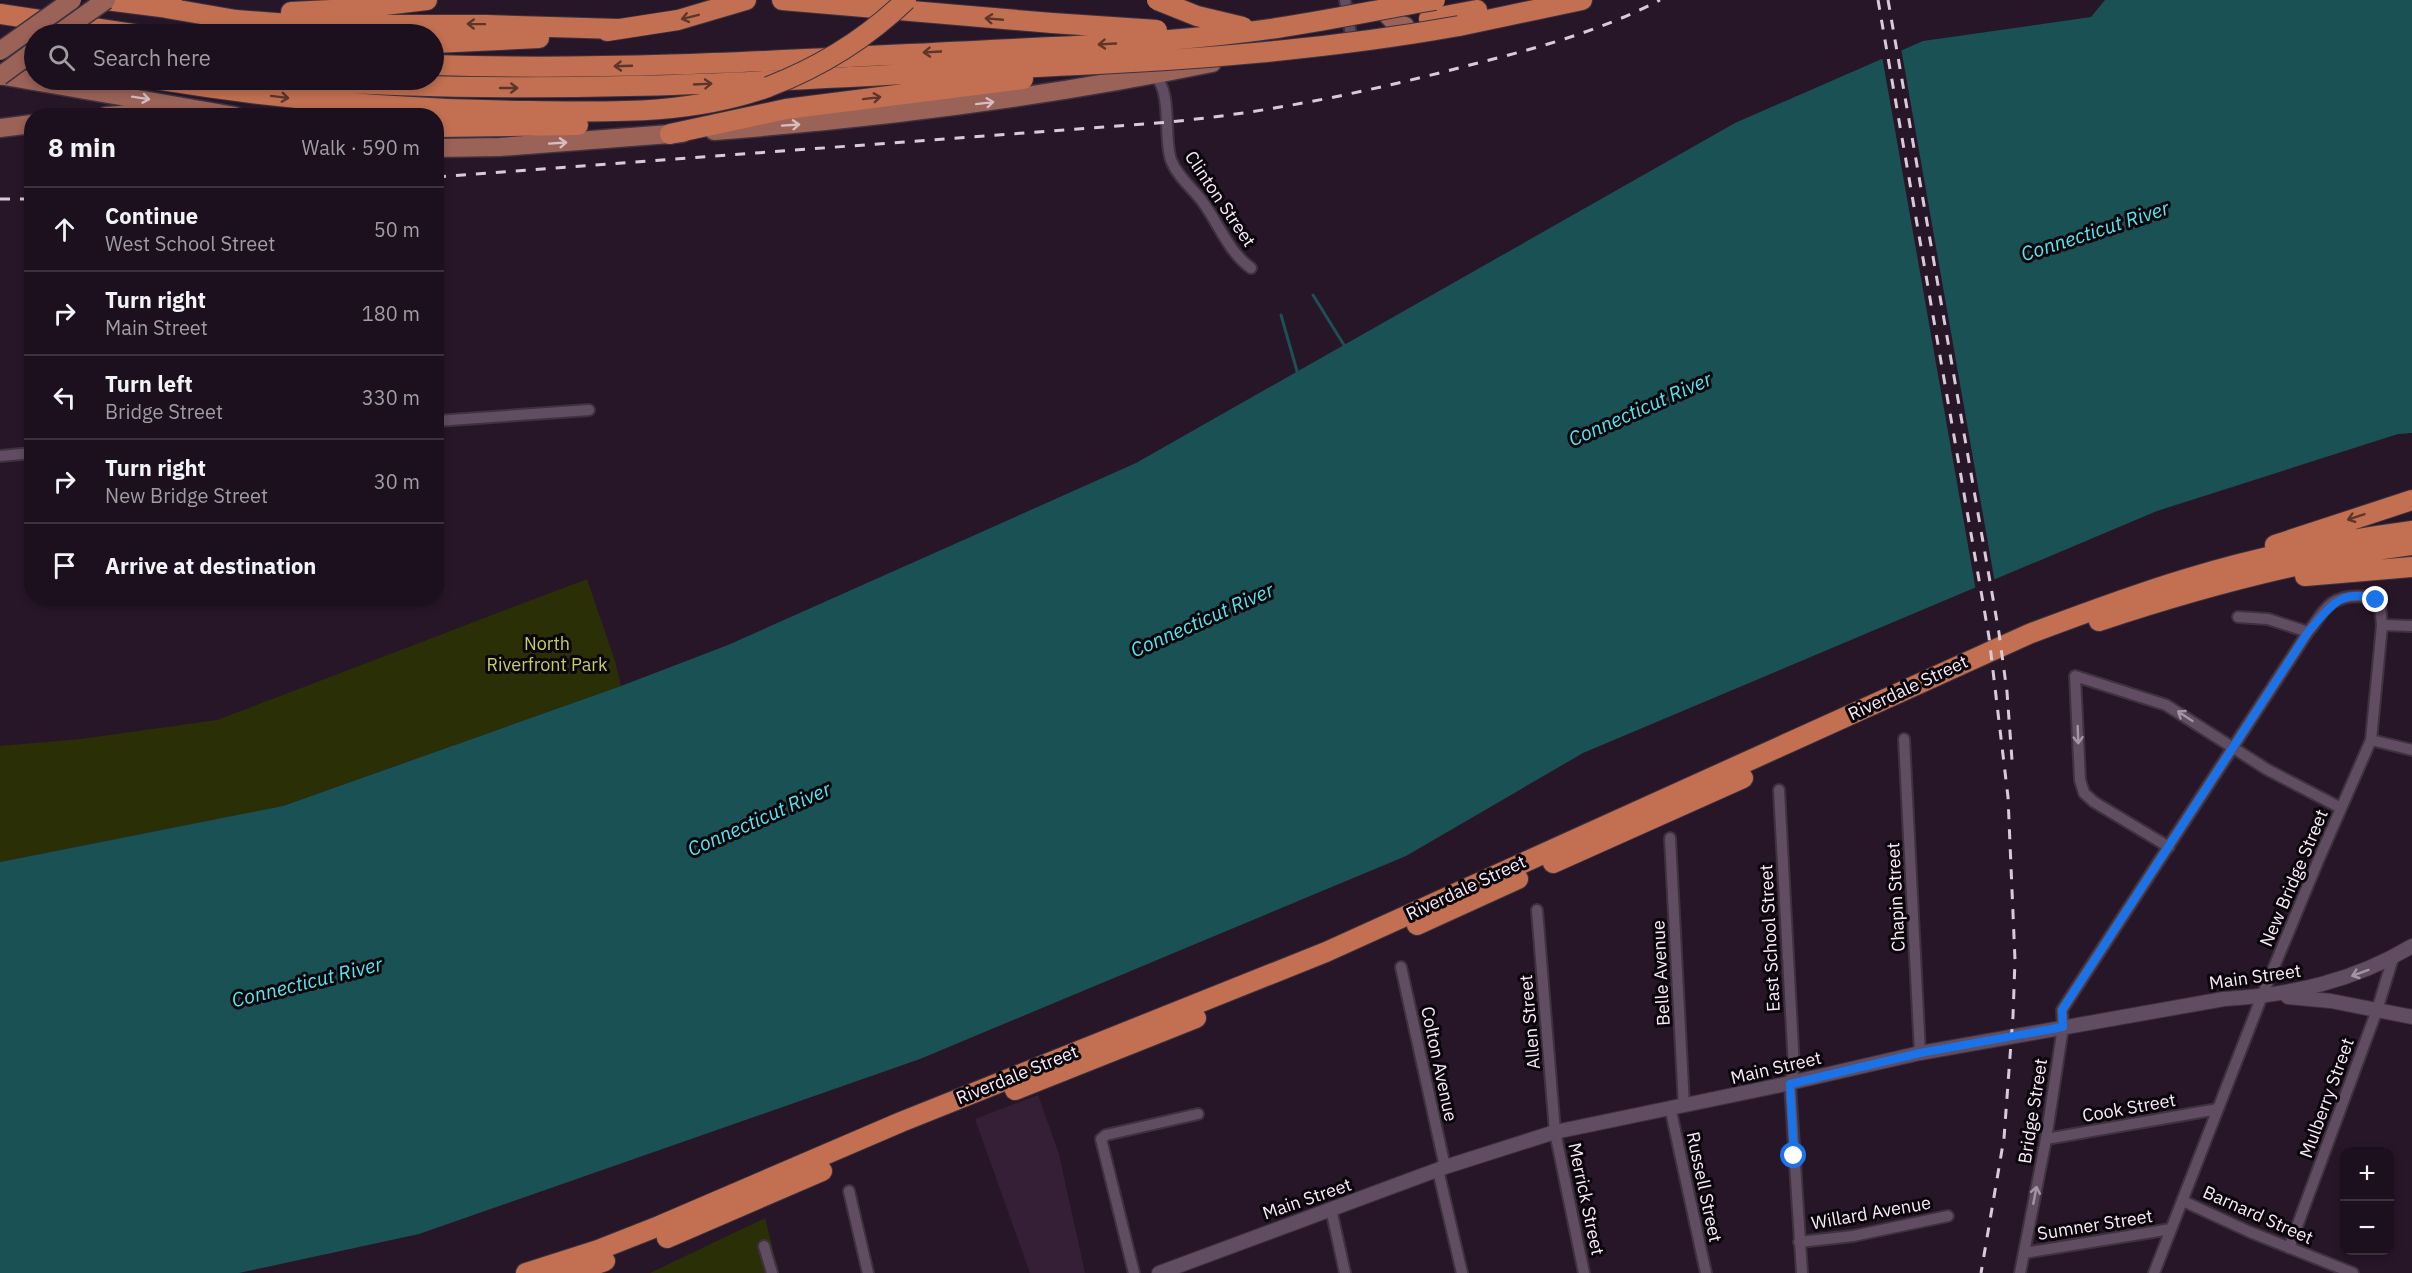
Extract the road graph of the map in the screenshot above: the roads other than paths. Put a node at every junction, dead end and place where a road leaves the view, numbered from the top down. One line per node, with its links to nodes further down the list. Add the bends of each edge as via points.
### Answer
1 (72, 0): 17 (main road, bridge)
2 (106, 0): 14 (highway); 19 (main road, bridge)
3 (427, 0): 14 (highway, via 296,12)
4 (746, 0): 23 (highway, one-way to 23, via 689,17)
5 (782, 0): 16 (highway, one-way to 5, bridge, via 1161,30)
6 (906, 0): 43 (highway, bridge, via 836,55 715,109 647,122)
7 (1157, 0): 11 (highway, bridge, via 1228,24 1303,31 1410,22)
8 (1345, 0): 25 (street)
9 (1383, 0): 22 (main road, via 1392,20)
10 (1435, 0): 16 (highway, bridge)
11 (1528, 0)
12 (1538, 0): 22 (main road)
13 (1582, 0): 34 (highway, bridge, via 1385,39)
14 (166, 8): 20 (highway, one-way to 14)
15 (0, 14): 18 (highway)
16 (1316, 21): 32 (highway, one-way to 32, bridge)
17 (39, 24)
18 (65, 24)
19 (72, 24)
20 (289, 24)
21 (444, 24): 23 (highway, one-way to 21)
22 (1405, 26): 25 (main road)
23 (621, 29): 27 (highway)
24 (24, 35): 29 (main road, bridge)
25 (1351, 35): 34 (main road)
26 (0, 41): 28 (highway)
27 (444, 42)
28 (24, 47)
29 (0, 52): 30 (highway)
30 (24, 56)
31 (24, 57): 35 (main road, bridge)
32 (1055, 63): 33 (highway, one-way to 33); 34 (highway, bridge); 37 (highway, one-way to 32, via 612,88); 47 (highway, one-way to 32, via 786,109)
33 (444, 66)
34 (1158, 68): 47 (main road, one-way to 34, via 916,112 1057,93); 49 (street, Clinton Street, via 1174,166 1238,256)
35 (0, 76): 36 (main road, one-way to 36)
36 (24, 80)
37 (444, 88)
38 (90, 90): 40 (main road, one-way to 40)
39 (226, 90): 41 (highway, one-way to 41, via 337,103)
40 (199, 108)
41 (430, 108)
42 (444, 109): 43 (highway, one-way to 43)
43 (592, 118): 45 (highway)
44 (24, 125): 46 (main road)
45 (444, 127)
46 (0, 128)
47 (670, 134): 48 (main road, one-way to 47)
48 (444, 148)
49 (1251, 268)
50 (589, 410): 51 (street)
51 (444, 420)
52 (24, 454): 53 (street)
53 (0, 456)
54 (2412, 500): 58 (highway, one-way to 58, via 2259,550)
55 (2412, 531): 58 (highway, Riverdale Street, via 2300,550)
56 (2412, 545): 58 (highway, Riverdale Street)
57 (2412, 567): 58 (highway)
58 (2190, 585): 98 (highway, Riverdale Street, via 2129,597 2029,634 1326,952 902,1122 659,1226); 99 (highway, Riverdale Street, via 2056,637 1340,960 940,1118 723,1215)
59 (2332, 604): 61 (street, New Bridge Street, via 2361,596 2376,600); 63 (street, Bridge Street)
60 (2238, 617): 63 (street, via 2268,620)
61 (2382, 625): 62 (street); 65 (street, New Bridge Street)
62 (2412, 626)
63 (2308, 632): 66 (street, Bridge Street)
64 (1904, 739): 80 (street, Chapin Street)
65 (2371, 740): 67 (street); 69 (street, New Bridge Street)
66 (2234, 748): 69 (street); 71 (street, Bridge Street); 71 (street, one-way to 71, via 2157,700 2075,676 2084,793)
67 (2412, 750)
68 (1779, 790): 81 (street, East School Street, via 1794,1068)
69 (2341, 808): 76 (street, New Bridge Street)
70 (1670, 838): 82 (street, Belle Avenue)
71 (2169, 847): 79 (street, Bridge Street, via 2062,1010)
72 (1537, 910): 85 (street, Allen Street)
73 (2412, 946): 74 (street, Main Street)
74 (2393, 958): 76 (street, Main Street, one-way to 76, via 2320,985); 77 (street, Mulberry Street)
75 (1401, 967): 87 (street, Colton Avenue)
76 (2262, 996): 77 (street, via 2313,999); 79 (street, Main Street); 83 (street, New Bridge Street)
77 (2378, 1010): 78 (street); 95 (street, Mulberry Street)
78 (2412, 1017)
79 (2063, 1027): 80 (street, Main Street); 86 (street, Bridge Street)
80 (1920, 1053): 81 (street, Main Street)
81 (1790, 1084): 82 (street, Main Street); 93 (street, East School Street)
82 (1677, 1107): 85 (street, Main Street); 107 (street, Russell Street)
83 (2218, 1109): 86 (street, Cook Street); 89 (street, New Bridge Street)
84 (1198, 1114): 102 (street, via 1101,1139)
85 (1555, 1132): 87 (street, Main Street); 106 (street, Merrick Street)
86 (2046, 1139): 96 (street, Bridge Street, one-way to 86)
87 (1441, 1168): 90 (street, Main Street); 105 (street, Colton Avenue)
88 (849, 1191): 101 (street)
89 (2183, 1201): 92 (street, New Bridge Street); 95 (street, Barnard Street)
90 (1331, 1209): 97 (street, Main Street); 104 (street)
91 (1948, 1216): 93 (street, Willard Avenue, via 1853,1236)
92 (2171, 1229): 96 (street, Sumner Street); 110 (street, New Bridge Street)
93 (1799, 1242): 108 (street, East School Street)
94 (764, 1246): 100 (street)
95 (2289, 1248): 111 (street, Barnard Street)
96 (2024, 1253): 109 (street, Bridge Street)
97 (1188, 1267): 103 (street, Main Street)
98 (526, 1273)
99 (571, 1273)
100 (772, 1273)
101 (868, 1273)
102 (1134, 1273)
103 (1159, 1273)
104 (1345, 1273)
105 (1462, 1273)
106 (1584, 1273)
107 (1706, 1273)
108 (1802, 1273)
109 (2020, 1273)
110 (2154, 1273)
111 (2353, 1273)

